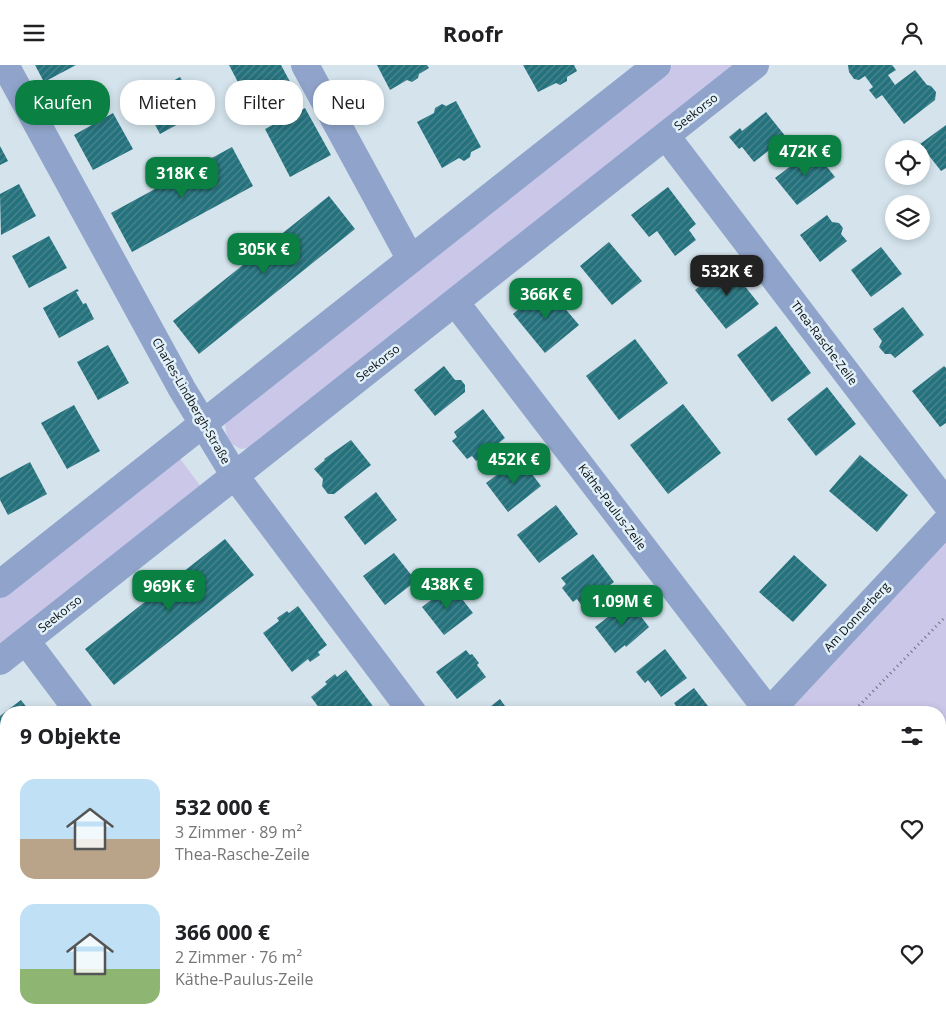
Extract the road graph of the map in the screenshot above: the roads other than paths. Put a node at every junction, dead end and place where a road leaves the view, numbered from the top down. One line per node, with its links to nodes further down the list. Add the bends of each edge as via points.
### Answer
1 (5, 65): 9 (street, Charles-Lindbergh-Straße)
2 (305, 65): 7 (street)
3 (657, 65): 5 (street)
4 (755, 65): 6 (street, Seekorso)
5 (627, 75): 7 (street)
6 (666, 136): 8 (street, Seekorso); 11 (street, Thea-Rasche-Zeile)
7 (410, 258): 9 (street)
8 (455, 302): 10 (street, Seekorso); 18 (street, Käthe-Paulus-Zeile)
9 (203, 422): 10 (street, Charles-Lindbergh-Straße); 13 (street)
10 (235, 476): 14 (street, Seekorso); 17 (street, Charles-Lindbergh-Straße)
11 (946, 503)
12 (946, 522): 19 (street, Am Donnerberg)
13 (0, 584)
14 (26, 641): 15 (street, Seekorso); 16 (street)
15 (0, 661)
16 (75, 706)
17 (408, 706)
18 (763, 706)
19 (774, 706)

